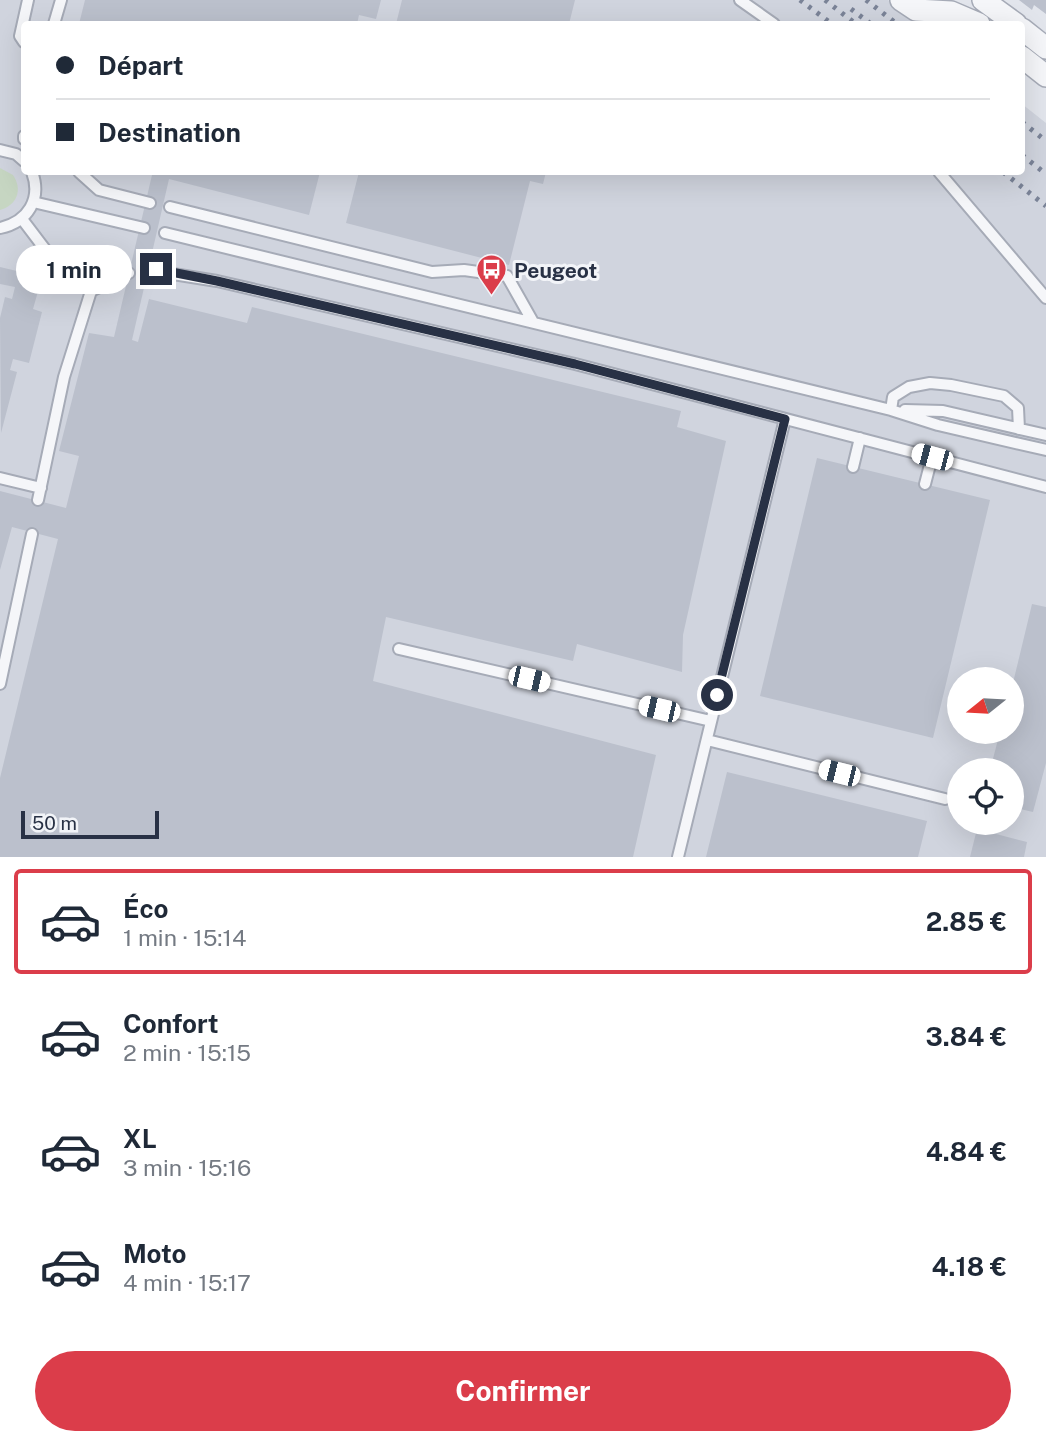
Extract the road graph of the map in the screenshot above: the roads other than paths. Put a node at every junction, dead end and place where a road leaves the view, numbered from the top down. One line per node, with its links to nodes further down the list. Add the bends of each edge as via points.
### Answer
1 (28, 0): 6 (lane)
2 (61, 0): 7 (lane)
3 (740, 0): 8 (lane)
4 (901, 0): 9 (street, via 916,9 951,12)
5 (983, 0): 10 (street)
6 (23, 21)
7 (55, 21)
8 (770, 21)
9 (972, 21)
10 (1012, 21)
11 (1025, 31): 12 (street)
12 (1046, 48)
13 (1025, 59): 14 (street)
14 (1046, 76)
15 (0, 150): 16 (lane)
16 (21, 158)
17 (34, 175): 20 (lane)
18 (82, 175): 21 (lane, via 99,190)
19 (942, 175): 30 (lane)
20 (33, 202): 23 (lane); 25 (lane)
21 (150, 203)
22 (170, 207): 31 (lane, via 432,272 464,270 507,276)
23 (22, 219): 24 (lane); 29 (lane, via 60,269)
24 (0, 228)
25 (144, 228)
26 (165, 233): 31 (lane)
27 (148, 270): 33 (lane, via 217,281 562,360)
28 (129, 273): 29 (lane)
29 (90, 291): 43 (lane, via 64,377)
30 (1046, 298)
31 (533, 323): 32 (lane)
32 (891, 410): 34 (lane, via 943,411); 34 (lane, via 893,397 909,387 951,384 1004,396 1018,408); 37 (lane)
33 (785, 419): 36 (lane); 49 (lane)
34 (1019, 429): 35 (lane)
35 (1046, 435)
36 (859, 438): 38 (lane); 39 (lane)
37 (1046, 450)
38 (932, 457): 41 (lane); 42 (lane)
39 (853, 467)
40 (0, 478): 43 (lane)
41 (926, 484)
42 (1046, 487)
43 (41, 488): 44 (lane)
44 (38, 500)
45 (32, 534): 46 (lane)
46 (6, 630): 48 (lane)
47 (399, 649): 49 (lane)
48 (0, 684)
49 (711, 721): 50 (lane)
50 (707, 740): 51 (lane); 52 (lane)
51 (945, 799)
52 (678, 857)

